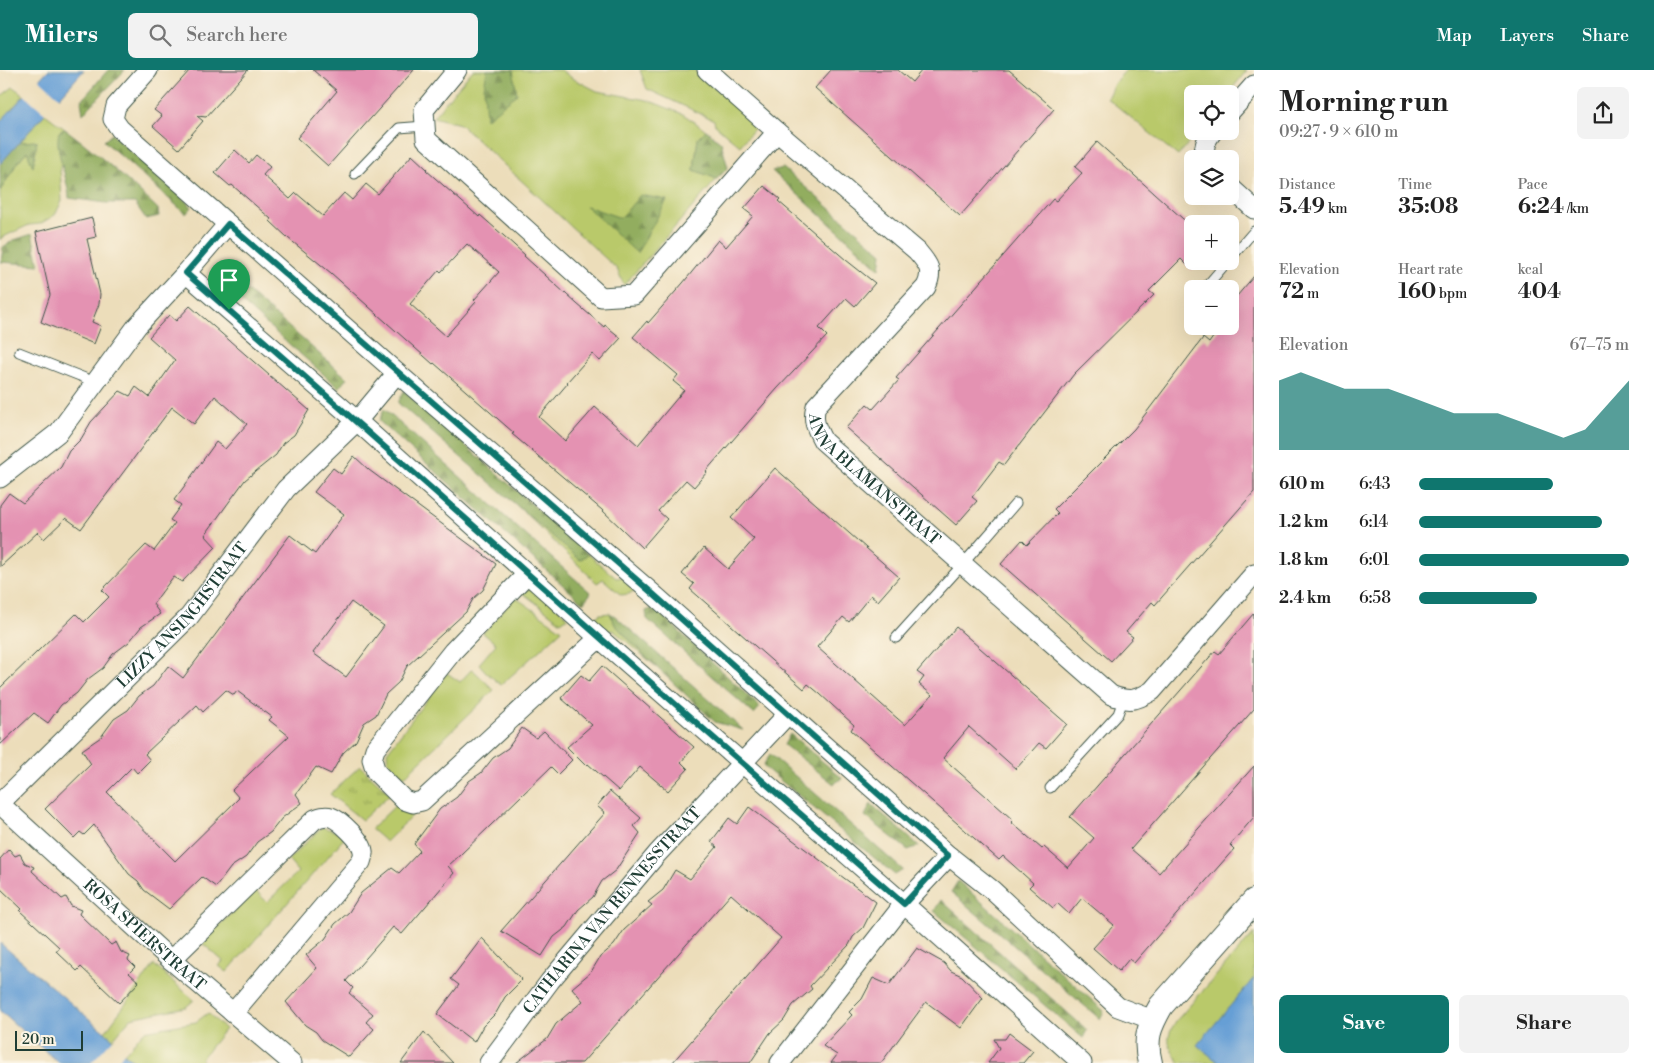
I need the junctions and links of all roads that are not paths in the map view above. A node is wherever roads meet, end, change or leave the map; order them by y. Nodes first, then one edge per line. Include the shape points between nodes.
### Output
1 (148, 70) edge
2 (457, 70) edge
3 (707, 70) edge
4 (1254, 85) edge
5 (1239, 102) edge
6 (425, 126) junction
7 (777, 132) junction
8 (355, 174) dead end
9 (1239, 196) edge
10 (1254, 210) edge
11 (228, 224) junction
12 (1254, 231) edge
13 (1239, 248) edge
14 (1220, 270) edge
15 (186, 273) junction
16 (1212, 280) edge
17 (19, 352) dead end
18 (397, 373) junction
19 (95, 382) junction
20 (356, 421) junction
21 (0, 478) edge
22 (1016, 503) dead end
23 (963, 564) junction
24 (527, 574) junction
25 (1254, 574) edge
26 (599, 638) junction
27 (896, 638) dead end
28 (1123, 700) junction
29 (788, 714) junction
30 (741, 763) junction
31 (1050, 788) dead end
32 (0, 804) edge
33 (948, 856) junction
34 (1254, 901) edge
35 (904, 904) junction
36 (171, 960) junction
37 (233, 1013) junction
38 (1153, 1020) junction
39 (292, 1063) edge
40 (489, 1063) edge
41 (780, 1063) edge
42 (1082, 1063) edge
43 (1150, 1063) edge

1 - 11 street via 116,106 113,119 120,129
2 - 6 street via 424,110
3 - 7 street, ANNA BLAMANSTRAAT
4 - 5 street
6 - 7 street via 426,139 601,297 634,295
6 - 8 lane via 399,128
7 - 23 street, ANNA BLAMANSTRAAT via 926,261 930,271 926,287 816,406 815,428 823,441
9 - 10 street
11 - 15 street
11 - 18 street
12 - 13 lane
14 - 16 lane
15 - 19 street via 136,326
15 - 20 street
17 - 19 lane
18 - 20 street, LIZZY ANSINGHSTRAAT
18 - 29 street
19 - 21 street via 59,432
20 - 24 street
20 - 32 street, LIZZY ANSINGHSTRAAT via 286,489 189,617
22 - 23 lane
23 - 27 lane
23 - 28 street, ANNA BLAMANSTRAAT via 1111,695
24 - 26 street
24 - 26 street via 453,651 375,749 372,759 376,772 404,800 422,802
25 - 28 street via 1152,691 1138,699
26 - 30 street
28 - 31 lane via 1118,714
29 - 30 street, CATHARINA VAN RENNESSTRAAT
29 - 33 street
30 - 35 street
30 - 40 street, CATHARINA VAN RENNESSTRAAT via 657,854 550,982
32 - 36 street, ROSA SPIERSTRAAT
33 - 35 street
33 - 38 street via 992,890 1118,1007
34 - 38 street
35 - 41 street
35 - 42 street
36 - 37 street, ROSA SPIERSTRAAT
36 - 37 street via 315,819 332,817 360,843 364,852 361,862
37 - 39 street, ROSA SPIERSTRAAT
38 - 43 street via 1148,1034

